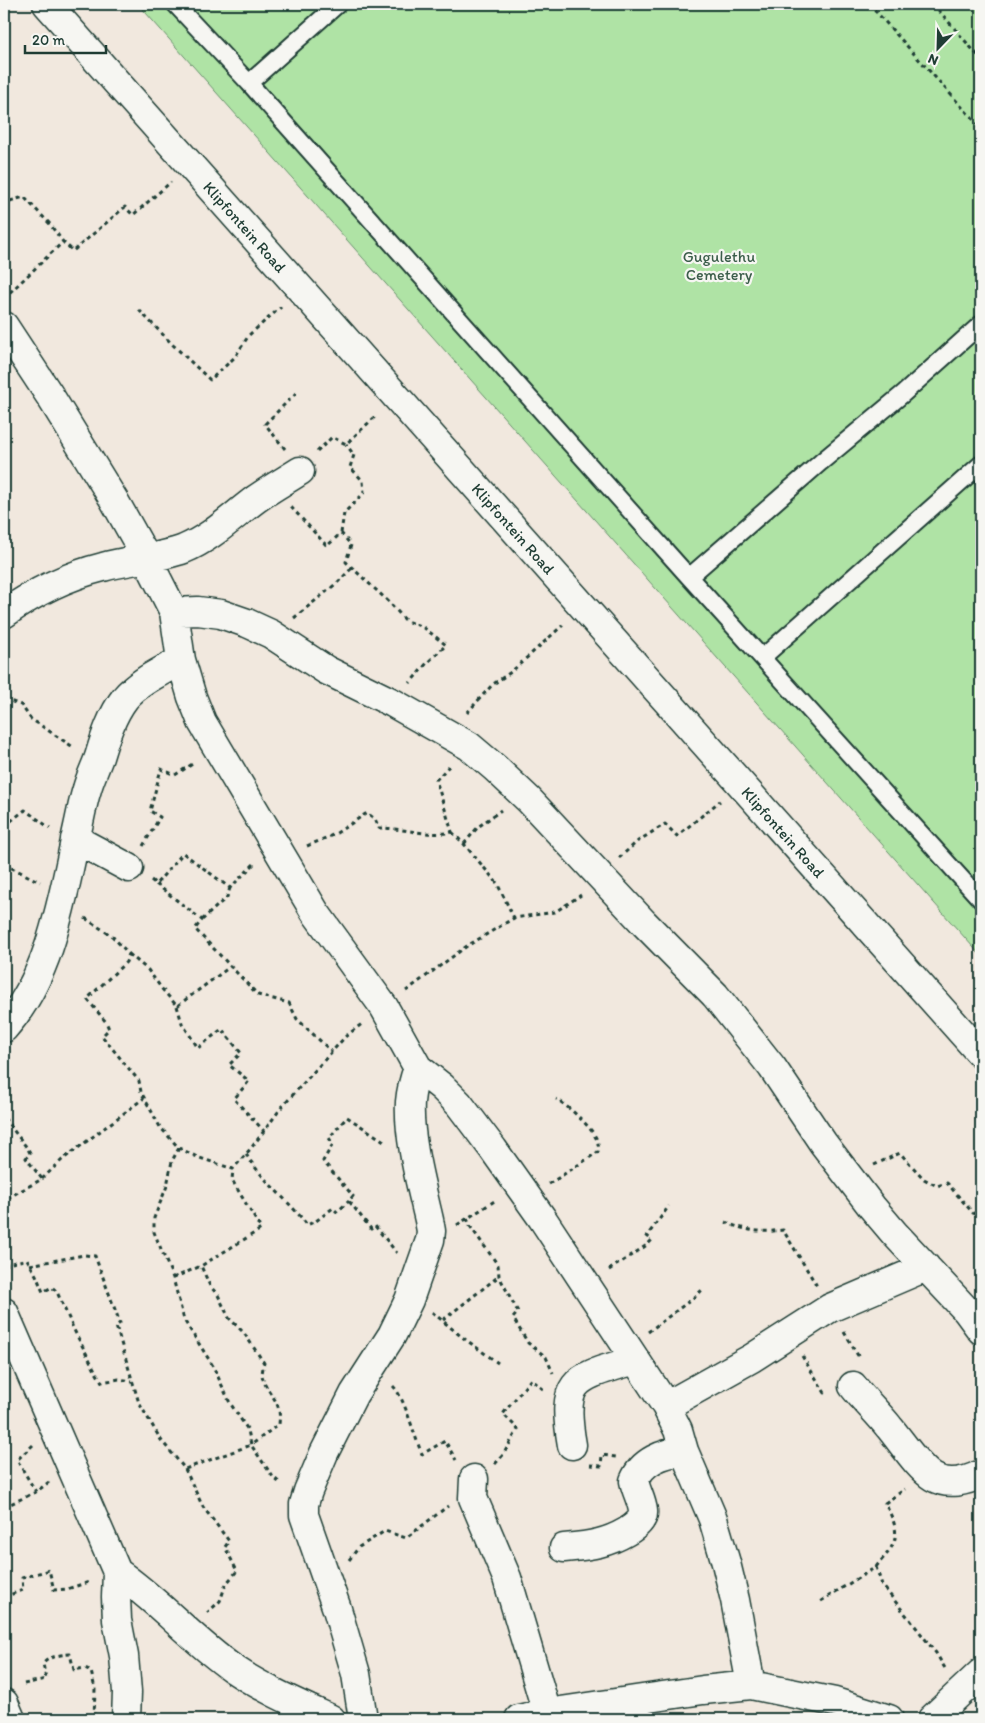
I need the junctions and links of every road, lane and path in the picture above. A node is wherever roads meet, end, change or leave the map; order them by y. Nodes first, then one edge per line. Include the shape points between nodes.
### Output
1 (47, 4) edge
2 (175, 4) edge
3 (338, 4) edge
4 (869, 4) edge
5 (933, 4) edge
6 (981, 59) edge
7 (249, 83) junction
8 (981, 128) edge
9 (177, 176) dead end
10 (4, 193) edge
11 (10, 201) junction
12 (4, 206) edge
13 (63, 242) junction
14 (4, 299) edge
15 (288, 302) dead end
16 (139, 310) dead end
17 (981, 324) edge
18 (4, 326) edge
19 (298, 390) dead end
20 (383, 409) dead end
21 (346, 444) junction
22 (981, 464) edge
23 (300, 470) junction
24 (275, 487) junction
25 (341, 533) junction
26 (146, 557) junction
27 (352, 568) junction
28 (690, 577) junction
29 (174, 612) junction
30 (4, 614) edge
31 (569, 619) dead end
32 (271, 634) junction
33 (763, 658) junction
34 (181, 660) junction
35 (4, 699) edge
36 (392, 703) junction
37 (458, 740) junction
38 (218, 748) junction
39 (98, 758) junction
40 (726, 796) dead end
41 (529, 800) junction
42 (4, 822) edge
43 (452, 832) junction
44 (76, 839) junction
45 (464, 844) junction
46 (279, 850) junction
47 (4, 864) edge
48 (129, 868) junction
49 (604, 880) junction
50 (156, 884) junction
51 (230, 888) junction
52 (61, 900) junction
53 (981, 900) edge
54 (514, 918) junction
55 (202, 920) junction
56 (130, 954) junction
57 (231, 966) junction
58 (177, 1006) junction
59 (384, 1007) junction
60 (4, 1028) edge
61 (332, 1052) junction
62 (981, 1054) edge
63 (418, 1068) junction
64 (144, 1098) junction
65 (556, 1099) dead end
66 (4, 1118) edge
67 (264, 1131) junction
68 (412, 1134) junction
69 (179, 1148) junction
70 (246, 1154) junction
71 (233, 1168) junction
72 (849, 1177) junction
73 (42, 1179) junction
74 (523, 1192) junction
75 (4, 1200) edge
76 (349, 1201) junction
77 (669, 1206) dead end
78 (981, 1217) edge
79 (467, 1218) junction
80 (725, 1222) dead end
81 (431, 1231) junction
82 (30, 1265) junction
83 (4, 1266) edge
84 (201, 1266) junction
85 (926, 1266) junction
86 (420, 1269) junction
87 (499, 1276) junction
88 (173, 1278) junction
89 (585, 1284) junction
90 (702, 1290) dead end
91 (409, 1300) junction
92 (830, 1308) junction
93 (4, 1312) edge
94 (443, 1320) junction
95 (981, 1330) edge
96 (787, 1336) junction
97 (632, 1354) junction
98 (498, 1363) dead end
99 (372, 1365) junction
100 (132, 1381) junction
101 (851, 1381) junction
102 (566, 1390) junction
103 (666, 1406) junction
104 (52, 1425) junction
105 (251, 1445) junction
106 (572, 1445) joint
107 (684, 1451) junction
108 (185, 1469) junction
109 (72, 1470) junction
110 (925, 1470) junction
111 (637, 1473) junction
112 (981, 1474) edge
113 (473, 1488) junction
114 (36, 1492) junction
115 (304, 1504) junction
116 (4, 1507) edge
117 (564, 1548) dead end
118 (876, 1567) junction
119 (117, 1572) junction
120 (329, 1587) junction
121 (4, 1597) edge
122 (821, 1601) dead end
123 (187, 1631) junction
124 (981, 1673) edge
125 (752, 1685) junction
126 (959, 1692) junction
127 (11, 1694) edge
128 (547, 1713) junction
129 (11, 1719) edge
130 (94, 1719) edge
131 (126, 1719) edge
132 (332, 1719) edge
133 (363, 1719) edge
134 (519, 1719) edge
135 (889, 1719) edge
136 (932, 1719) edge

1 - 62 street, Klipfontein Road
2 - 7 lane
3 - 7 lane
4 - 8 path
5 - 6 path
7 - 28 lane
9 - 13 path via 133,215 125,207 73,251
10 - 11 path
11 - 12 path
11 - 13 path via 24,197
13 - 14 path
15 - 16 path via 249,335 235,357 210,380
17 - 28 lane
18 - 26 street via 82,447
19 - 23 path via 265,424
20 - 21 path
21 - 23 path via 332,437
21 - 25 path via 354,455 350,466 363,481 364,493 344,513
22 - 33 lane
23 - 24 street
24 - 25 path via 327,546
24 - 26 street via 191,545 169,554
25 - 27 path via 351,545 346,562
26 - 29 street
26 - 30 street via 76,576 21,601
27 - 32 path
27 - 36 path via 406,620 446,645
28 - 33 lane
29 - 32 street via 221,614
29 - 34 street
31 - 37 path via 492,686
32 - 36 street via 326,670
33 - 53 lane
34 - 38 street via 202,722
34 - 39 street via 136,687 126,698 104,739
35 - 39 path via 21,705 31,719 83,754
36 - 37 street
37 - 41 street
37 - 43 path via 436,780
38 - 46 street
38 - 48 path via 175,775 161,769 150,811 160,817
39 - 44 street via 86,790
40 - 49 path via 677,836 665,824 638,841 617,859
41 - 45 path via 510,803 478,827
41 - 49 street
42 - 44 path via 7,824 25,810 58,832
43 - 45 path
43 - 46 path via 440,835 379,828 367,813 335,834
44 - 48 street
44 - 52 street
45 - 54 path via 497,883
46 - 51 path
46 - 59 street via 316,912
47 - 52 path
48 - 50 path
49 - 54 path via 554,912
49 - 72 street via 715,995 772,1067
50 - 51 path via 183,853
50 - 55 path
51 - 55 path via 227,896
52 - 56 path via 112,936
52 - 60 street via 36,981
54 - 59 path via 467,946
55 - 57 path via 195,929
56 - 58 path via 148,970
56 - 64 path via 126,962 87,999 109,1029 102,1036 139,1081
57 - 58 path
57 - 61 path via 258,995 289,1002 297,1018
58 - 67 path via 182,1023 198,1048 222,1029 241,1053 229,1065 249,1081 234,1099
59 - 61 path via 346,1036
59 - 63 street
61 - 67 path
63 - 68 street via 410,1103
63 - 74 street via 459,1104
64 - 69 path via 160,1127
64 - 73 path
65 - 74 path via 591,1131 599,1143 598,1152
66 - 73 path via 28,1149 30,1153 26,1158
67 - 70 path
68 - 76 path via 384,1142 347,1117 329,1138 333,1144 323,1161 353,1196
68 - 81 street
69 - 71 path
69 - 88 path via 154,1218 154,1232
70 - 71 path
70 - 76 path via 253,1166 307,1225 333,1208 337,1212
71 - 84 path via 232,1180 261,1230
72 - 78 path via 900,1153 924,1179 938,1186 947,1183 973,1213
72 - 85 street via 894,1233
73 - 75 path
74 - 79 path
74 - 89 street
76 - 86 path via 370,1229 375,1226 402,1259
77 - 89 path via 647,1236 652,1240 647,1245
79 - 81 path via 450,1231
79 - 87 path via 498,1265
80 - 92 path via 742,1229 783,1230
81 - 86 street
82 - 83 path via 27,1259
82 - 100 path via 42,1292 52,1287 57,1292 102,1382
82 - 100 path via 84,1254 95,1256 120,1323 116,1326
84 - 88 path
84 - 105 path via 229,1318 244,1333 264,1363 262,1378 280,1412 279,1424
85 - 92 street
85 - 95 street
86 - 91 street
87 - 94 path
87 - 102 path via 518,1312 513,1318 528,1342 546,1358
88 - 105 path via 184,1320 248,1430
89 - 97 street
90 - 97 path
91 - 94 path
91 - 99 street
92 - 96 street
92 - 101 path via 860,1359 851,1367
93 - 104 street
94 - 98 path
96 - 101 path via 825,1393
96 - 103 street
97 - 102 street
97 - 103 street
99 - 113 path via 399,1392 422,1454 445,1442
99 - 115 street via 324,1453
100 - 108 path via 139,1403 161,1440
101 - 110 street
102 - 106 street
102 - 113 path via 544,1389 531,1379 503,1414 518,1429 503,1455
103 - 107 street
104 - 109 street
104 - 114 path via 17,1460
105 - 108 path
105 - 115 path via 273,1477
106 - 111 path via 583,1452 586,1464 601,1466 602,1455 621,1458
107 - 111 street via 657,1457
107 - 125 street via 726,1563
108 - 123 path via 203,1507 229,1541 225,1547 237,1571 226,1584 220,1601
109 - 114 path
109 - 119 street
110 - 112 street via 933,1478 945,1482 958,1482
110 - 118 path via 885,1503 896,1528 889,1551
111 - 117 street via 634,1481 644,1512 636,1525 597,1544
113 - 120 path via 406,1538 385,1531 359,1547
113 - 128 street via 507,1578
114 - 116 path
115 - 120 street via 304,1515
118 - 122 path
118 - 126 path via 882,1585 936,1653
119 - 121 path via 81,1585 54,1590 49,1570 22,1578 23,1590
119 - 123 street via 133,1582
119 - 131 street via 116,1605 124,1656
120 - 133 street via 356,1674
123 - 132 street via 264,1688
124 - 126 street
125 - 128 street
125 - 135 street via 804,1694
126 - 136 street
127 - 129 street
127 - 130 path via 46,1679 43,1664 46,1660 70,1654 74,1670 85,1668 91,1671 95,1689
128 - 134 street

